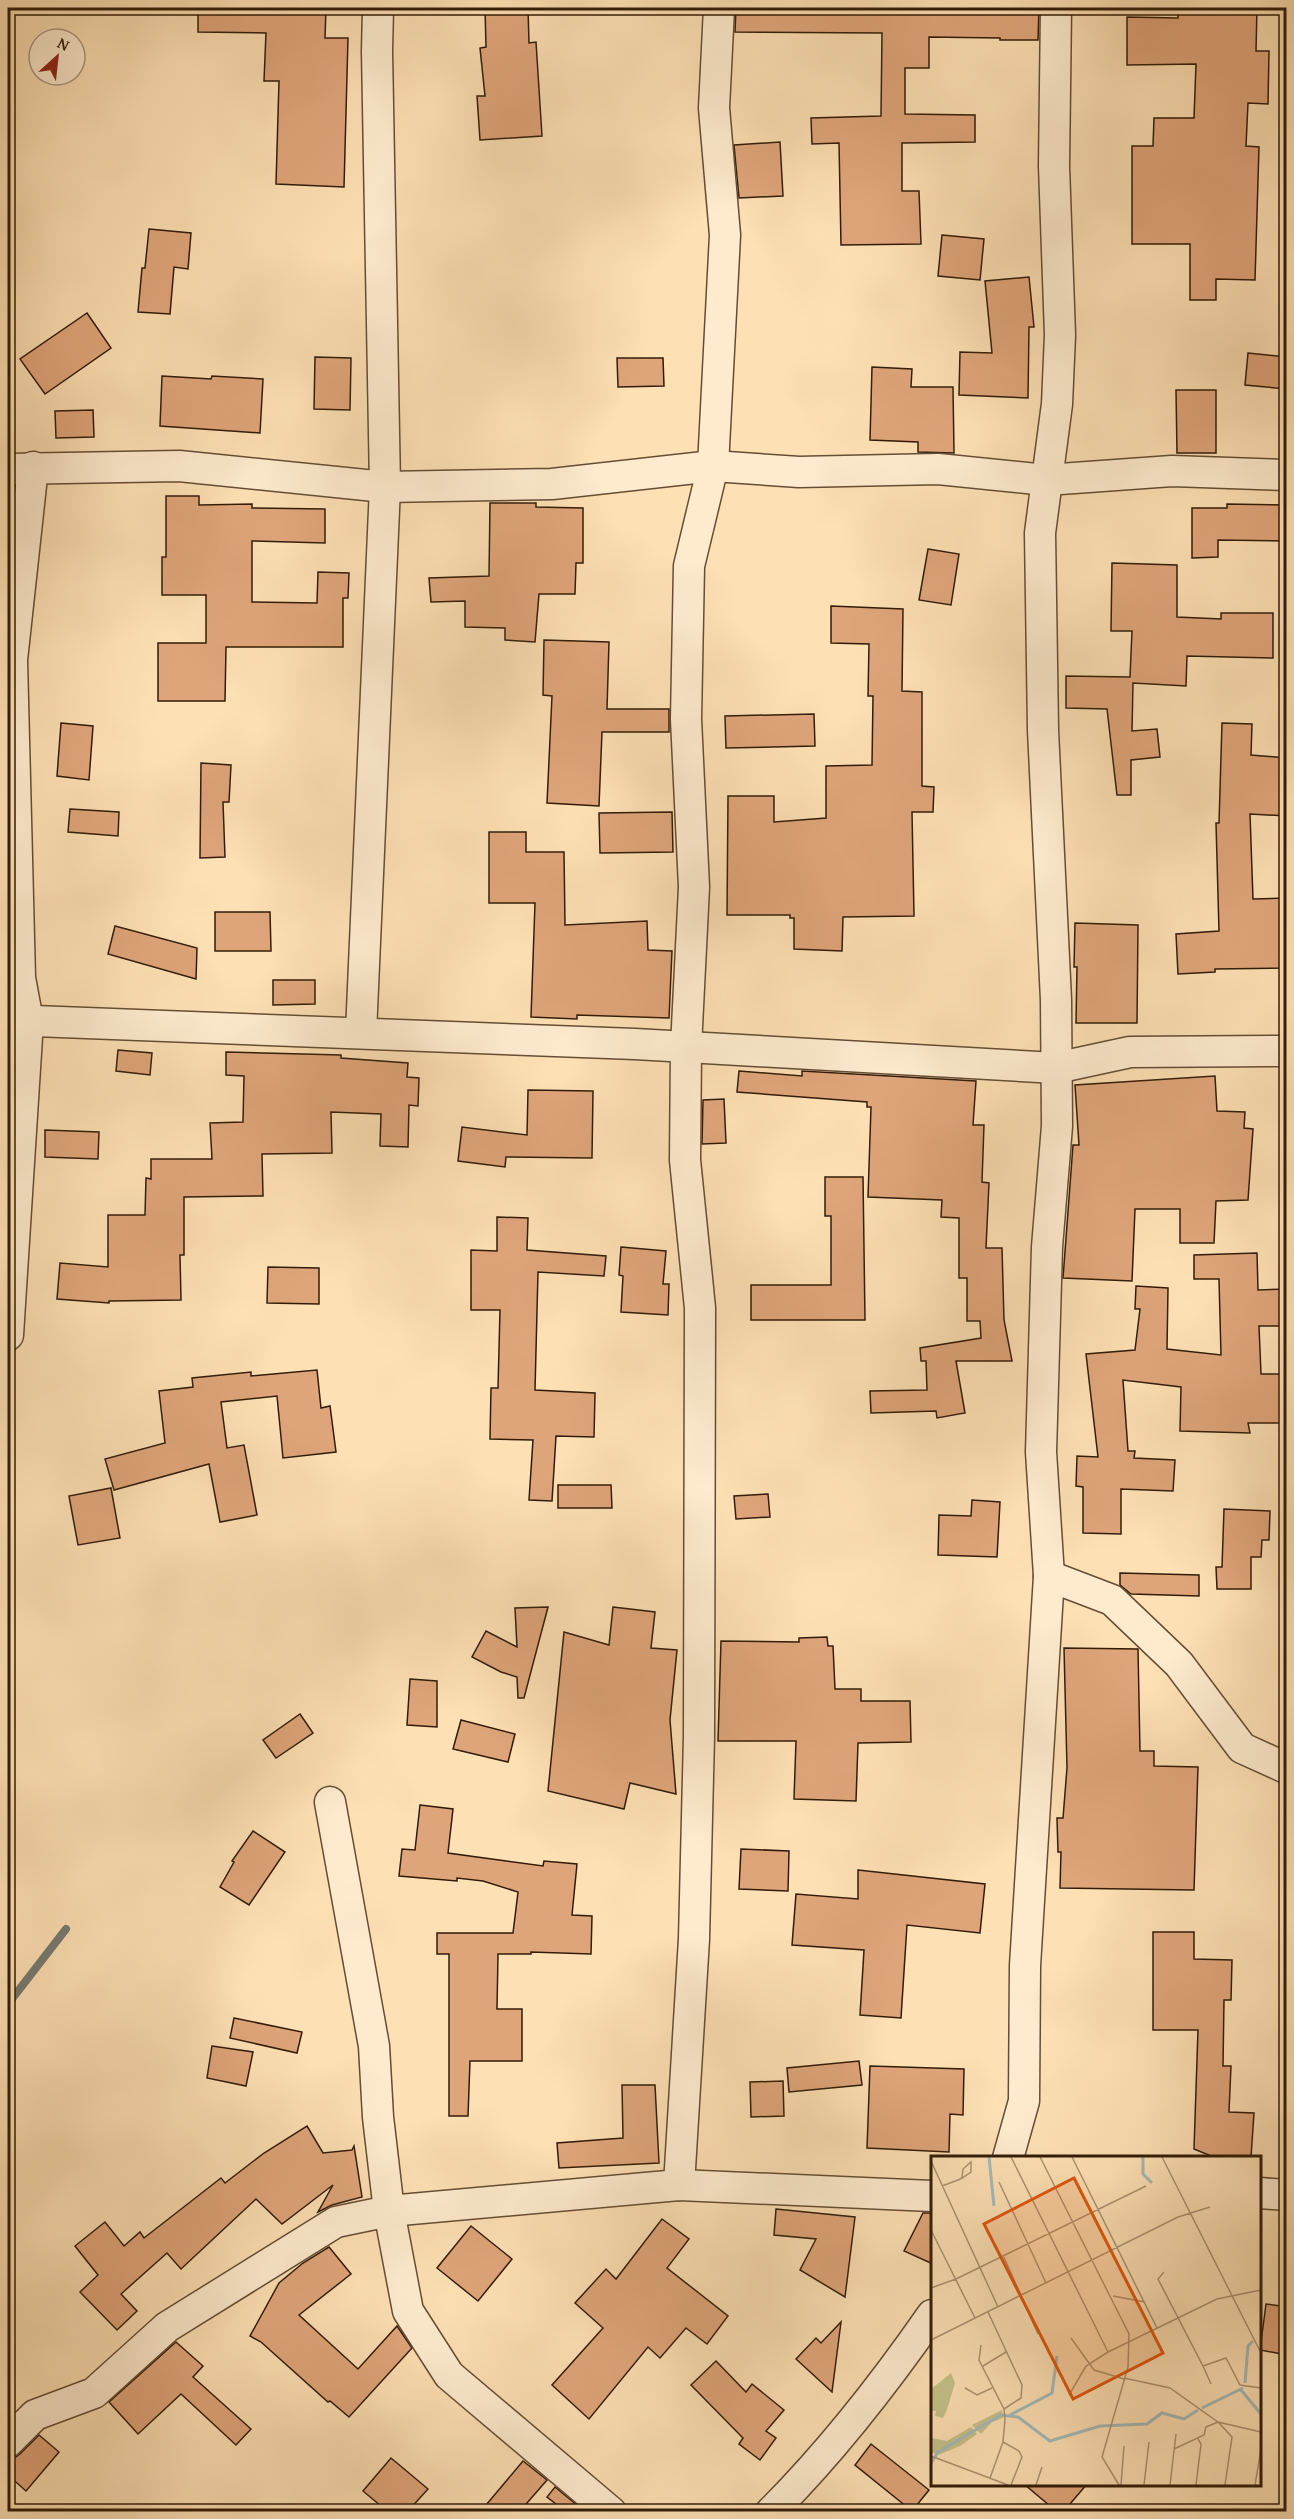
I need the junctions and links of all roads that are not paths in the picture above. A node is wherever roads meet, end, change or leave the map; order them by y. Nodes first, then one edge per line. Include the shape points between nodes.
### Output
1 (378, 8) edge
2 (719, 8) edge
3 (1056, 8) edge
4 (713, 466) junction
5 (20, 468) edge
6 (1287, 474) edge
7 (1046, 480) junction
8 (385, 488) junction
9 (18, 1021) edge
10 (361, 1033) junction
11 (686, 1047) junction
12 (1287, 1051) edge
13 (1056, 1068) junction
14 (8, 1335) edge
15 (1048, 1576) junction
16 (1287, 1768) edge
17 (330, 1802) dead end
18 (1008, 2156) edge
19 (679, 2185) junction
20 (1261, 2193) edge
21 (1287, 2194) edge
22 (931, 2196) edge
23 (389, 2211) junction
24 (931, 2318) edge
25 (8, 2442) edge
26 (611, 2511) edge
27 (771, 2511) edge

1 - 8 street
2 - 4 street via 714,108 724,236
3 - 7 street via 1054,166 1060,335 1057,404
4 - 7 street via 799,472 938,469
4 - 8 street via 552,484
4 - 11 street via 689,566 686,719 694,887
5 - 8 street via 179,466
5 - 9 street via 12,660
6 - 7 street via 1172,471
7 - 13 street via 1040,533 1043,730 1052,884
8 - 10 street
9 - 10 street
9 - 14 street
10 - 11 street
11 - 13 street
11 - 19 street via 685,1160 700,1308 699,1736 694,1939
12 - 13 street via 1130,1053
13 - 15 street via 1057,1126 1047,1247 1041,1452
15 - 16 street via 1112,1600 1179,1664 1242,1748
15 - 18 street via 1025,1966 1024,2101
17 - 23 street via 374,2046
19 - 22 street
19 - 23 street
20 - 21 street
23 - 25 street via 336,2222 167,2327 94,2393 35,2415
23 - 26 street via 408,2311 449,2375
24 - 27 street via 809,2474

